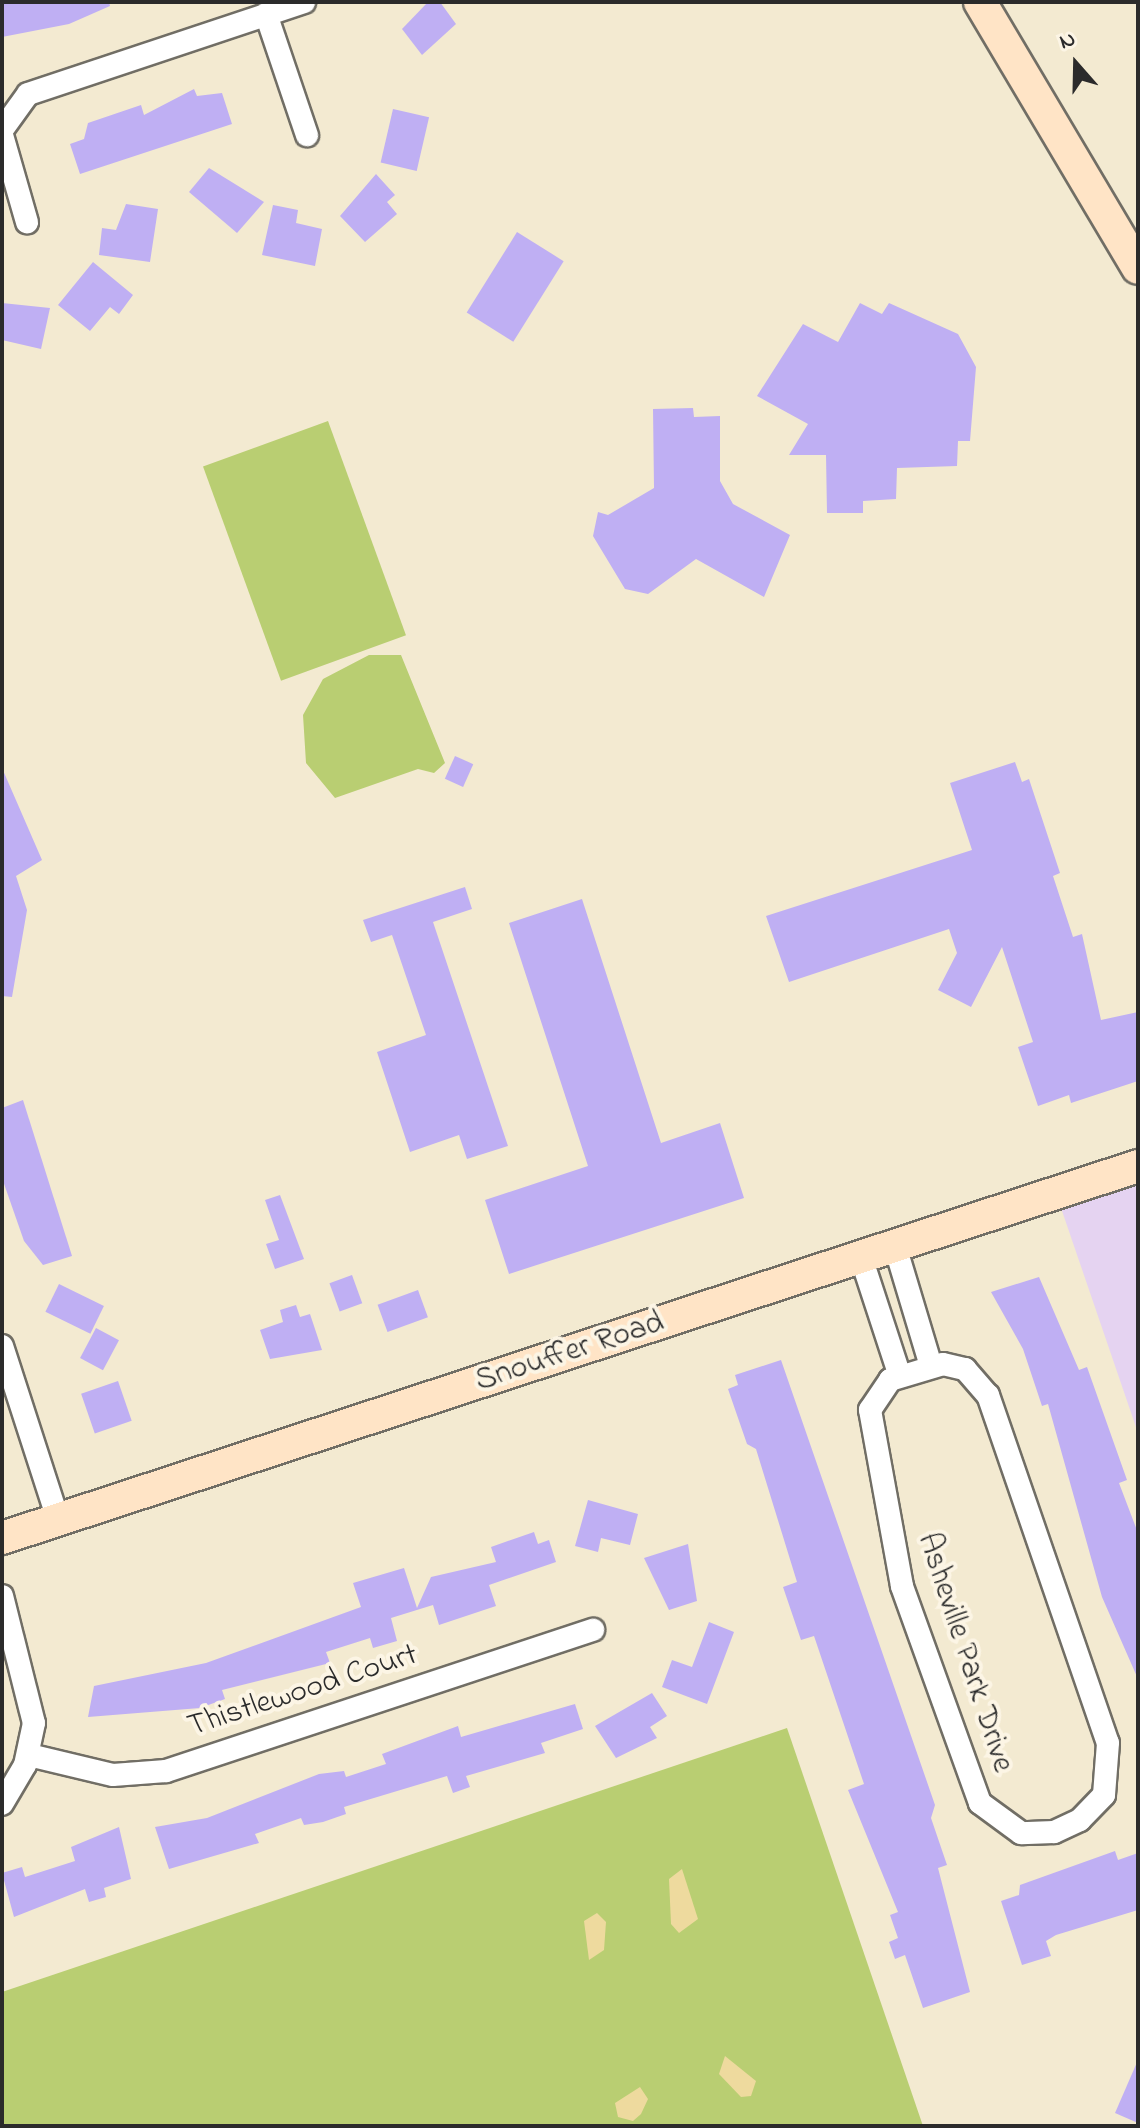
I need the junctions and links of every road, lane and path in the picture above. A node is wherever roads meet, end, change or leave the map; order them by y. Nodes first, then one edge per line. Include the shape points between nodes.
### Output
1 (304, 2) edge
2 (980, 2) edge
3 (266, 14) junction
4 (2, 132) edge
5 (307, 135) dead end
6 (27, 222) dead end
7 (1138, 268) edge
8 (1138, 1166) edge
9 (895, 1246) junction
10 (861, 1257) junction
11 (2, 1346) edge
12 (931, 1366) junction
13 (900, 1376) junction
14 (58, 1519) junction
15 (2, 1538) edge
16 (2, 1596) edge
17 (593, 1630) dead end
18 (29, 1755) junction
19 (2, 1804) edge

1 - 3 street
2 - 7 main road
3 - 4 street via 28,94
3 - 5 street
4 - 6 street
8 - 9 main road, Snouffer Road
9 - 10 main road, Snouffer Road
9 - 12 street
10 - 13 street
10 - 14 main road, Snouffer Road
11 - 14 street
12 - 13 street, Asheville Park Drive
12 - 13 street, Asheville Park Drive via 965,1369 988,1395 1108,1743 1104,1795 1080,1820 1054,1832 1011,1829 980,1803 902,1586 870,1410 880,1388
14 - 15 main road, Snouffer Road
16 - 18 street via 33,1699
17 - 18 street, Thistlewood Court via 166,1771 113,1775
18 - 19 street

